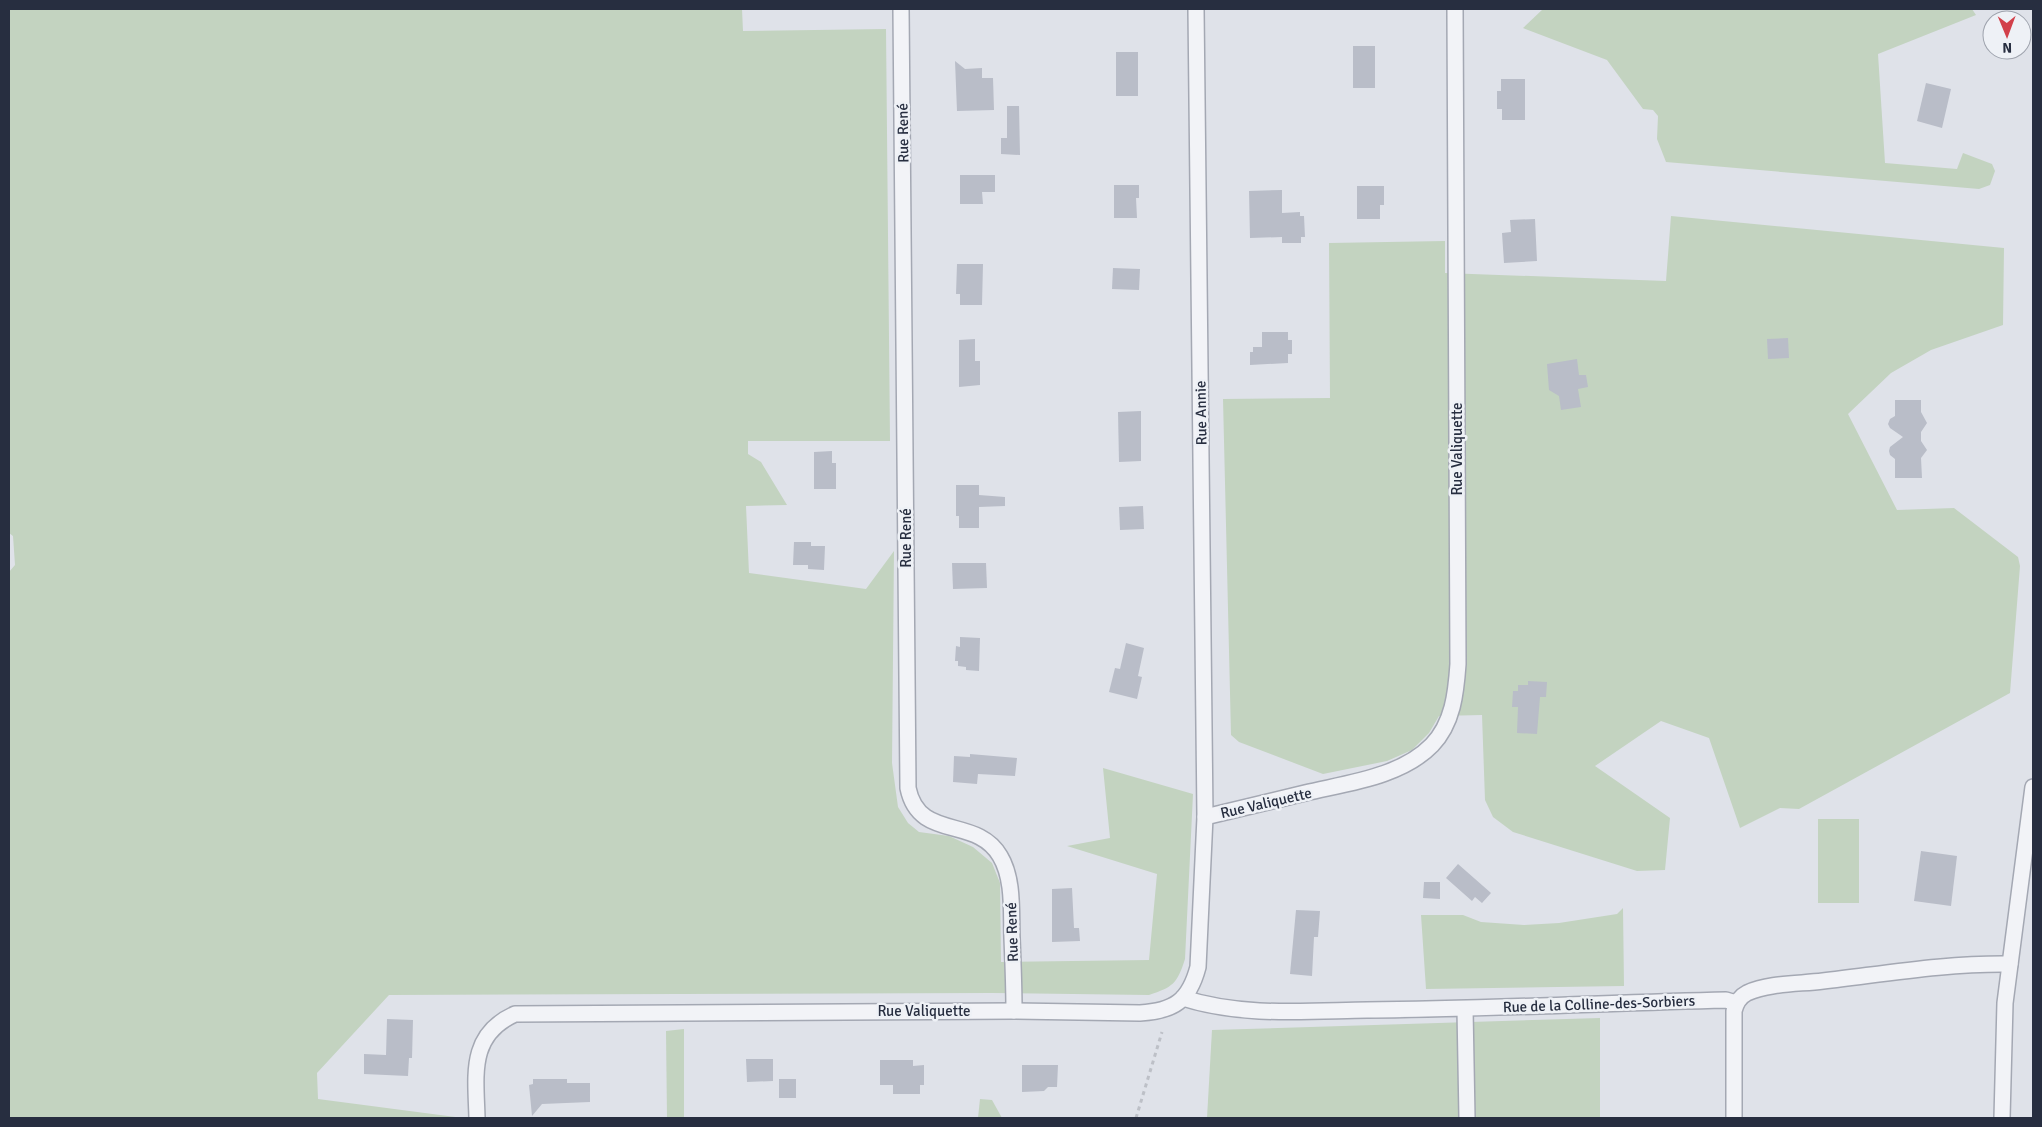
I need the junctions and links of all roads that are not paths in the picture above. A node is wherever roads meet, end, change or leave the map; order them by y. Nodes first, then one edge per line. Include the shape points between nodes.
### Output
1 (901, 9) edge
2 (1196, 9) edge
3 (1455, 9) edge
4 (2033, 787) edge
5 (1206, 817) junction
6 (2010, 964) junction
7 (1183, 998) junction
8 (1736, 1003) junction
9 (1465, 1009) junction
10 (1014, 1011) junction
11 (477, 1118) edge
12 (1467, 1118) edge
13 (1734, 1118) edge
14 (2002, 1118) edge

1 - 10 street, Rue René via 908,788 920,814 934,823 979,835 994,847 1004,862 1011,899
2 - 5 street, Rue Annie
3 - 5 street, Rue Valiquette via 1458,664 1451,712 1440,735 1428,748 1388,772
4 - 6 street
5 - 7 street, Rue Valiquette via 1198,967
6 - 8 street via 1971,965 1769,987 1747,993
6 - 14 street via 2004,1022
7 - 9 street, Rue de la Colline-des-Sorbiers via 1216,1007 1270,1011
7 - 10 street, Rue Valiquette via 1171,1007 1153,1012
8 - 9 street, Rue de la Colline-des-Sorbiers via 1726,1000
8 - 13 street via 1733,1021
9 - 12 street
10 - 11 street, Rue Valiquette via 515,1014 496,1025 482,1042 476,1072

